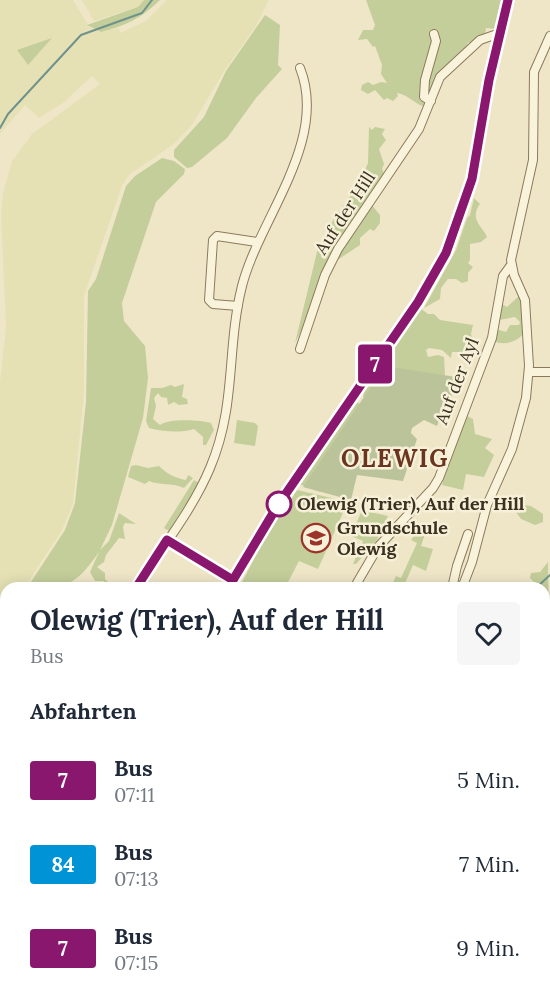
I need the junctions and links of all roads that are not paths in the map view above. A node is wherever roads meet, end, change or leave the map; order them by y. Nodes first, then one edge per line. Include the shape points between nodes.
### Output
1 (508, 0) edge
2 (500, 33) junction
3 (434, 34) dead end
4 (550, 36) edge
5 (300, 68) dead end
6 (431, 101) junction
7 (257, 242) junction
8 (511, 266) junction
9 (238, 306) junction
10 (300, 349) dead end
11 (529, 372) junction
12 (550, 372) edge
13 (468, 534) dead end
14 (167, 540) junction
15 (140, 582) edge
16 (228, 582) edge
17 (232, 582) edge
18 (358, 582) edge
19 (454, 582) edge
20 (464, 582) edge

1 - 2 street
2 - 6 street, Auf der Hill via 480,40 451,64 440,76
2 - 17 street via 472,179 446,253 418,302 278,505
3 - 6 street via 436,41 423,90 424,97
4 - 8 street, Auf der Ayl via 534,72 534,160
5 - 7 street via 305,100 299,149 287,187
6 - 10 street, Auf der Hill via 416,135 338,249
7 - 9 street
7 - 9 street via 217,236 213,240 209,300 213,304
8 - 11 street via 525,300
8 - 18 street, Auf der Ayl via 503,276 492,338 439,478 378,547
9 - 14 street via 230,396 221,437 205,479
11 - 12 street
11 - 20 street via 521,420 484,514
13 - 19 street
14 - 15 street
14 - 16 street

